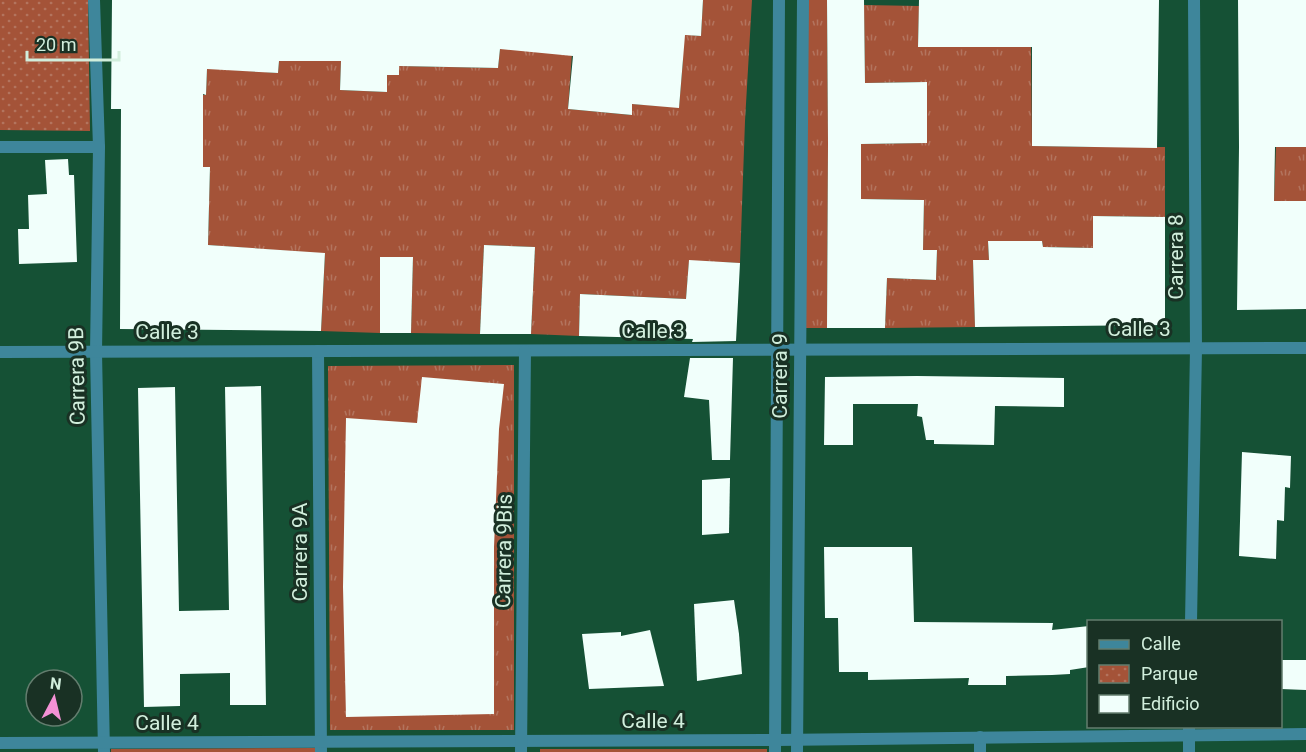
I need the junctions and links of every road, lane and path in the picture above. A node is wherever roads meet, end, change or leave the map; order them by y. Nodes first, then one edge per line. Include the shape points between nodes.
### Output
1 (94, 0) edge
2 (779, 0) edge
3 (803, 0) edge
4 (1194, 0) edge
5 (0, 147) edge
6 (99, 147) junction
7 (1306, 348) edge
8 (1196, 349) junction
9 (778, 350) junction
10 (800, 350) junction
11 (318, 351) junction
12 (525, 351) junction
13 (0, 352) edge
14 (96, 352) junction
15 (1191, 620) edge
16 (1189, 731) edge
17 (1306, 734) edge
18 (980, 737) junction
19 (0, 742) edge
20 (776, 746) edge
21 (797, 746) edge
22 (104, 747) edge
23 (321, 747) edge
24 (521, 747) edge
25 (980, 752) edge
26 (1189, 752) edge

1 - 6 street, Carrera 9B
2 - 9 street, Carrera 9
3 - 10 street, Carrera 9
4 - 8 street, Carrera 8
5 - 6 street
6 - 14 street, Carrera 9B
7 - 8 street, Calle 3
8 - 10 street, Calle 3
8 - 15 street, Carrera 8
9 - 10 street, Calle 3
9 - 12 street, Calle 3
9 - 20 street, Carrera 9
10 - 21 street, Carrera 9
11 - 12 street, Calle 3
11 - 14 street, Calle 3
11 - 23 street, Carrera 9A
12 - 24 street, Carrera 9Bis
13 - 14 street, Calle 3
14 - 22 street, Carrera 9B
16 - 17 street, Calle 4
16 - 18 street, Calle 4
16 - 26 street
18 - 21 street, Calle 4
18 - 25 street
19 - 22 street, Calle 4
20 - 21 street, Calle 4
20 - 24 street, Calle 4
22 - 23 street, Calle 4
23 - 24 street, Calle 4

